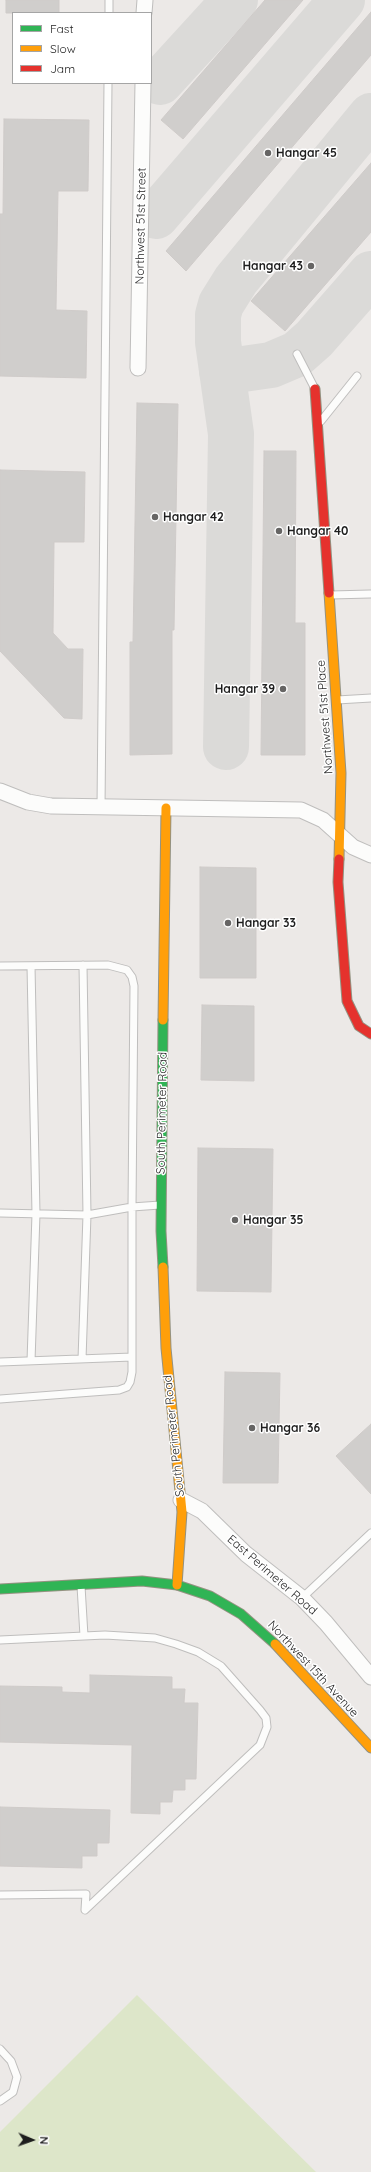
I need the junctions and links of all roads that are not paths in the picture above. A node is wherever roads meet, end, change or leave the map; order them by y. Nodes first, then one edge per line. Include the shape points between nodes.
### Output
1 (109, 0) edge
2 (145, 0) edge
3 (109, 12) edge
4 (144, 12) edge
5 (108, 84) edge
6 (143, 84) edge
7 (297, 354) dead end
8 (138, 368) dead end
9 (357, 376) dead end
10 (315, 389) joint
11 (317, 426) junction
12 (370, 594) dead end
13 (329, 595) junction
14 (371, 698) edge
15 (336, 700) junction
16 (0, 790) edge
17 (101, 807) junction
18 (166, 808) junction
19 (340, 836) junction
20 (371, 854) edge
21 (0, 966) edge
22 (31, 966) junction
23 (83, 966) junction
24 (371, 1034) edge
25 (161, 1205) junction
26 (132, 1207) junction
27 (0, 1213) edge
28 (36, 1214) junction
29 (87, 1215) junction
30 (132, 1357) junction
31 (82, 1359) junction
32 (31, 1361) junction
33 (0, 1362) edge
34 (0, 1398) edge
35 (181, 1500) junction
36 (371, 1533) edge
37 (80, 1584) junction
38 (177, 1585) junction
39 (0, 1589) edge
40 (302, 1598) junction
41 (84, 1636) junction
42 (0, 1640) edge
43 (371, 1677) edge
44 (371, 1748) edge
45 (0, 1895) edge
46 (0, 2049) edge
47 (0, 2101) edge

1 - 3 lane
2 - 4 street
5 - 17 lane
6 - 8 street, Northwest 51st Street
7 - 10 lane
9 - 11 lane
10 - 11 street, Northwest 51st Place
11 - 13 street, Northwest 51st Place
12 - 13 lane
13 - 15 street, Northwest 51st Place
14 - 15 lane
15 - 19 street, Northwest 51st Place via 342,773
16 - 17 street via 40,805
17 - 18 street
18 - 19 street via 301,810 323,820
18 - 25 street, South Perimeter Road
19 - 20 street via 360,851
19 - 24 street, Northwest 51st Place via 338,882 347,1001 359,1026
21 - 22 lane
22 - 23 lane
22 - 28 lane
23 - 26 lane via 119,967 127,970 134,986
23 - 29 lane
25 - 26 lane
25 - 35 street, South Perimeter Road via 163,1306
26 - 29 lane
26 - 30 lane
27 - 28 lane
28 - 29 lane
28 - 32 lane
29 - 31 lane
30 - 31 lane
30 - 34 lane via 130,1382 127,1387 119,1390
31 - 32 lane
32 - 33 lane
35 - 38 street, South Perimeter Road via 182,1529
35 - 40 street, East Perimeter Road via 202,1511 246,1554
36 - 40 lane
37 - 38 street, Northwest 15th Avenue via 142,1580
37 - 39 street, Northwest 15th Avenue
37 - 41 lane
38 - 44 street, Northwest 15th Avenue via 210,1596 255,1625 283,1651
40 - 43 street, East Perimeter Road
41 - 42 lane
41 - 45 lane via 154,1638 198,1652 221,1666 260,1710 266,1718 264,1736 260,1745 85,1910 86,1894
46 - 47 lane via 11,2061 17,2077 13,2092

